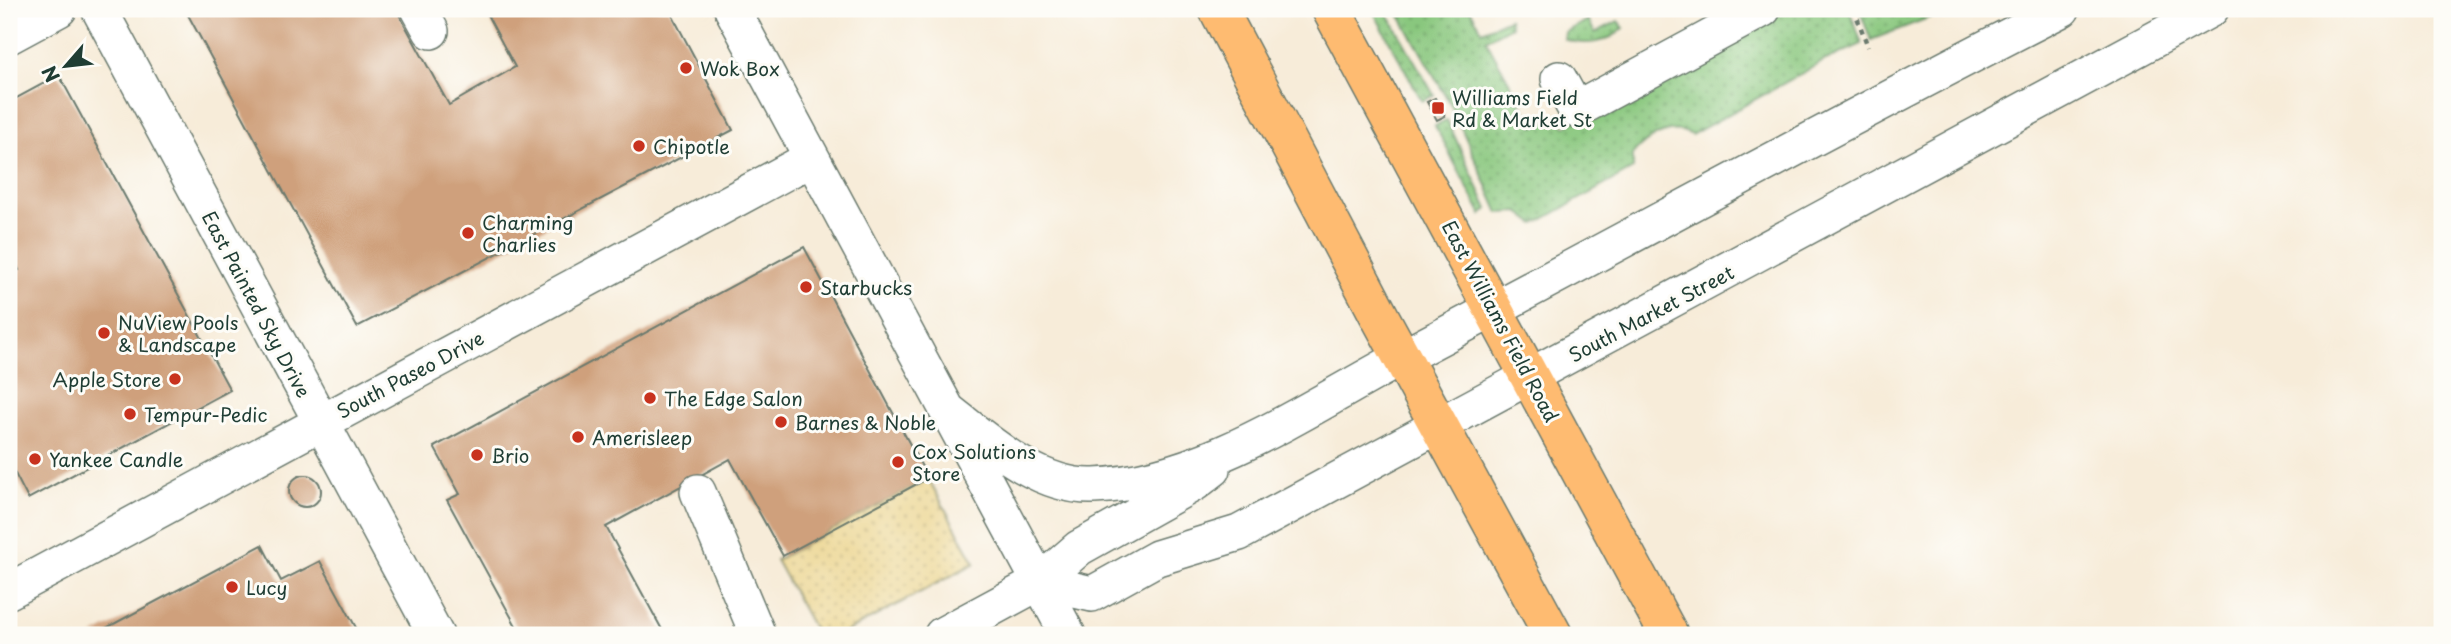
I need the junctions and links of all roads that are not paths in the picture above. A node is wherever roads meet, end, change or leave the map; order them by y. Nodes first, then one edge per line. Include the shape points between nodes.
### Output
1 (59, 9) edge
2 (99, 9) edge
3 (732, 9) edge
4 (1218, 9) edge
5 (1331, 9) edge
6 (1763, 9) edge
7 (2062, 9) edge
8 (2211, 9) edge
9 (9, 36) edge
10 (1559, 79) dead end
11 (812, 158) junction
12 (1495, 309) junction
13 (1402, 357) junction
14 (1532, 378) junction
15 (946, 409) junction
16 (321, 422) junction
17 (1438, 426) junction
18 (1242, 445) junction
19 (698, 492) dead end
20 (1041, 582) junction
21 (9, 592) edge
22 (436, 635) edge
23 (758, 635) edge
24 (942, 635) edge
25 (1068, 635) edge
26 (1553, 635) edge
27 (1669, 635) edge

1 - 9 street
2 - 16 street, East Painted Sky Drive
3 - 11 street
4 - 13 main road
5 - 12 main road, East Williams Field Road
6 - 10 street via 1576,110
7 - 12 street
8 - 14 street, South Market Street
11 - 15 street
11 - 16 street, South Paseo Drive
12 - 13 street
12 - 14 main road, East Williams Field Road
13 - 17 main road
13 - 18 street
14 - 17 street, South Market Street
14 - 27 main road, East Williams Field Road
15 - 18 street via 1025,465 1049,477 1089,486 1127,484
15 - 20 street
16 - 21 street, South Paseo Drive
16 - 22 street, East Painted Sky Drive
17 - 20 street, South Market Street via 1240,533 1157,558 1092,594
17 - 26 main road
18 - 20 street via 1195,483 1079,548
19 - 23 street
20 - 24 street
20 - 25 street

